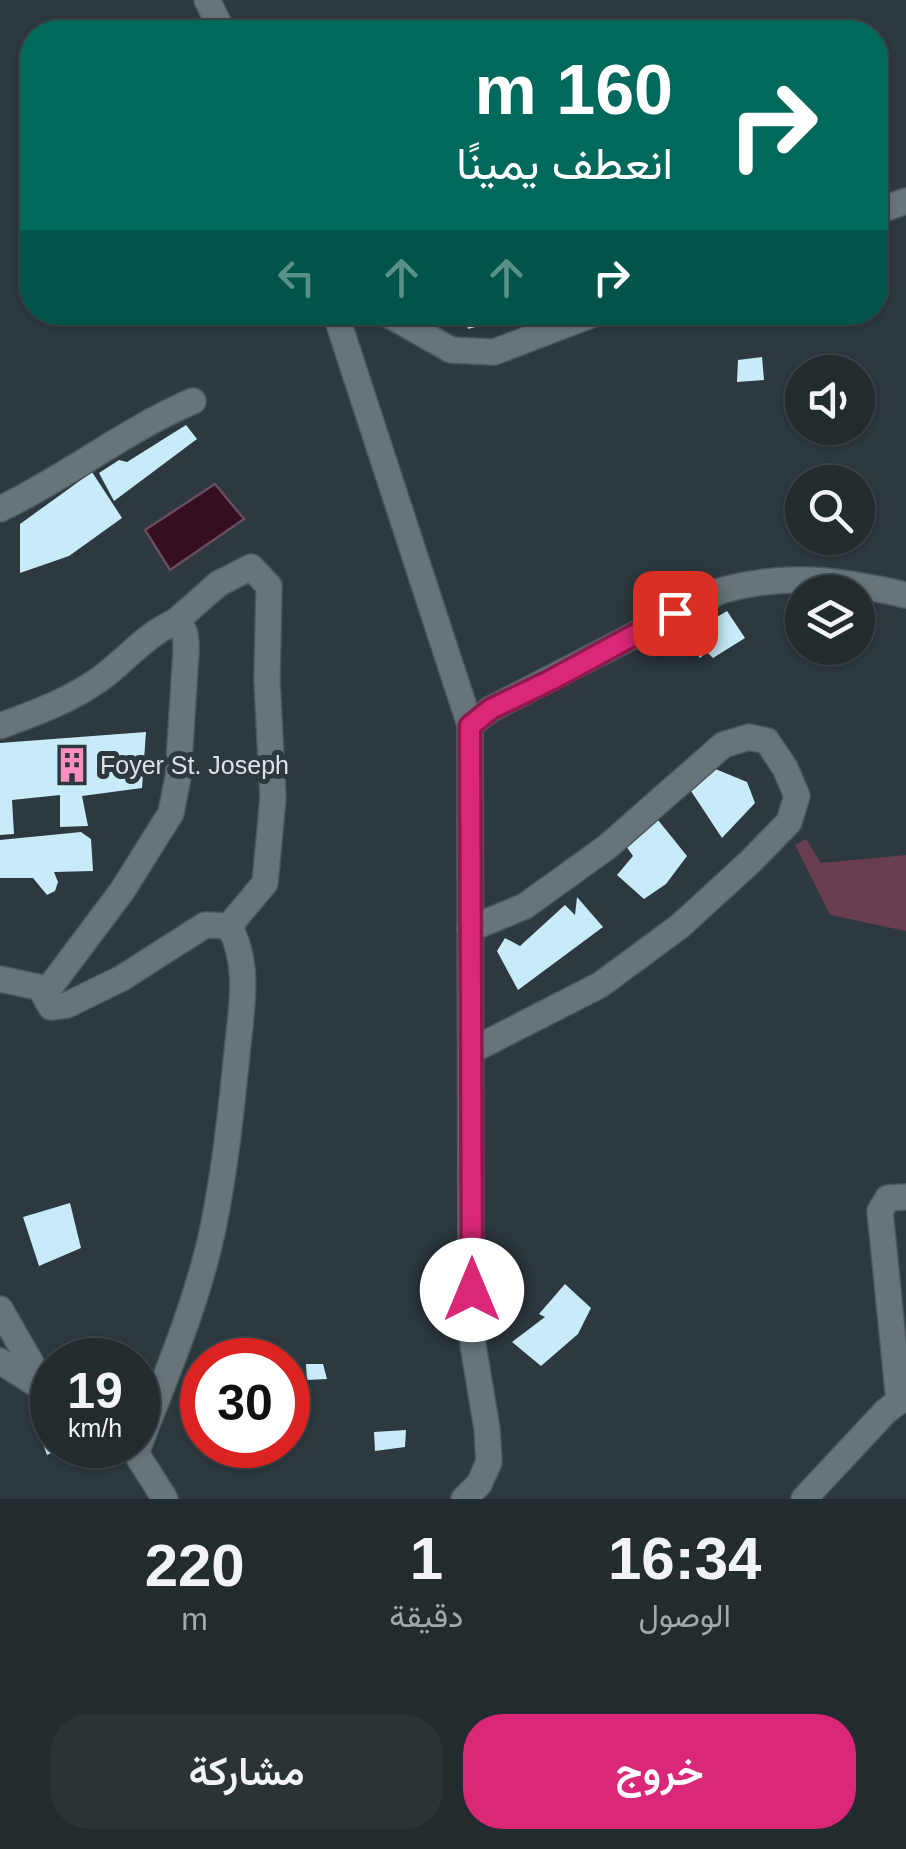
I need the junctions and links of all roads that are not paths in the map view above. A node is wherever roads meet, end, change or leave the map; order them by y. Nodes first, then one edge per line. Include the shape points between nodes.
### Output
1 (339, 325) edge
2 (407, 325) edge
3 (564, 325) edge
4 (193, 401) dead end
5 (0, 510) edge
6 (906, 596) edge
7 (174, 622) junction
8 (0, 726) edge
9 (470, 726) junction
10 (229, 926) junction
11 (470, 929) junction
12 (0, 979) edge
13 (47, 989) junction
14 (471, 1051) junction
15 (906, 1197) edge
16 (0, 1309) edge
17 (30, 1359) edge
18 (0, 1360) edge
19 (30, 1379) edge
20 (160, 1384) edge
21 (902, 1400) edge
22 (143, 1468) edge
23 (165, 1499) edge
24 (464, 1499) edge
25 (804, 1499) edge

1 - 9 street
2 - 3 street via 451,350 494,352
4 - 5 street via 149,420
6 - 9 street via 844,581 796,579 757,580 720,591
7 - 8 street via 62,702
7 - 10 street via 218,584 251,567 269,586 273,798 265,883
7 - 13 street via 186,634 186,652 170,813 122,891
9 - 11 street
10 - 13 street via 205,925 67,1005 51,1007
10 - 20 street via 244,986 229,1133 212,1232
11 - 14 street
11 - 14 street via 525,906 607,848 723,745 749,737 767,740 785,768 797,796 789,822 752,862 600,985
12 - 13 street
14 - 24 street via 473,1346 490,1462
15 - 21 street via 888,1198 880,1211
16 - 17 street
18 - 19 street
21 - 25 street
22 - 23 street

